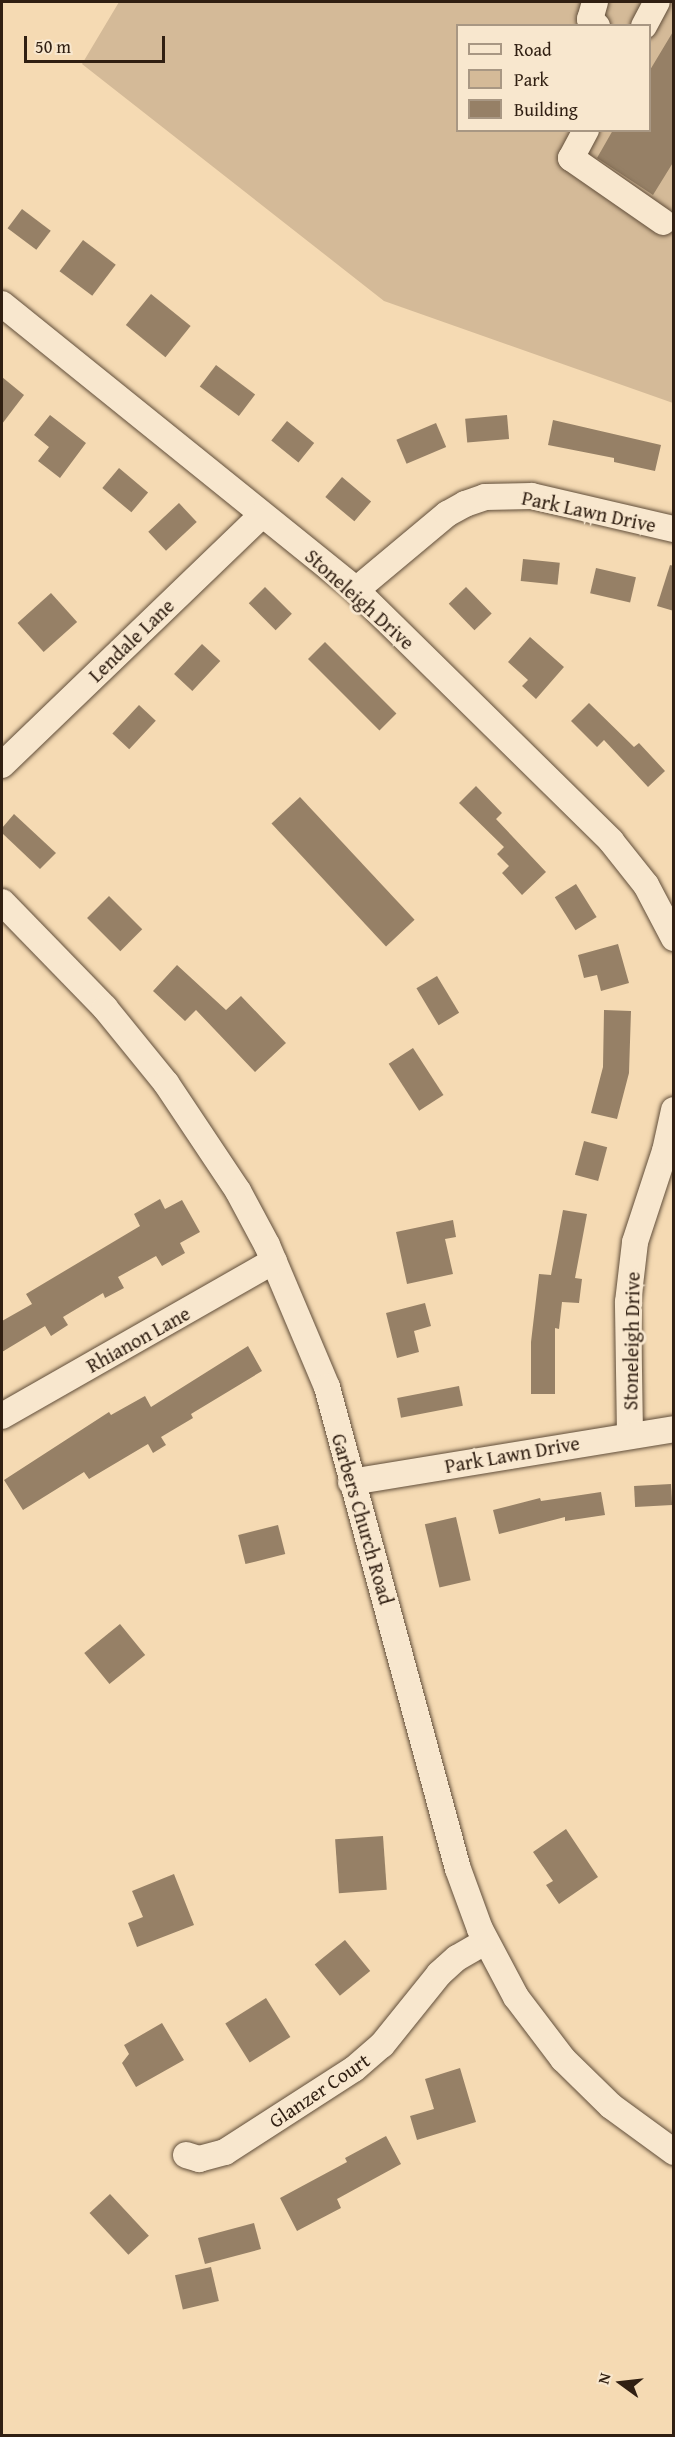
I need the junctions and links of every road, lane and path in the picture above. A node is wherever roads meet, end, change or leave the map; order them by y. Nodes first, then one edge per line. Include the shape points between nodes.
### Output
1 (595, 2) edge
2 (657, 2) edge
3 (595, 24) edge
4 (646, 24) edge
5 (585, 132) edge
6 (670, 219) edge
7 (2, 304) edge
8 (261, 516) junction
9 (674, 529) edge
10 (356, 590) junction
11 (2, 765) edge
12 (2, 902) edge
13 (673, 935) edge
14 (674, 1110) edge
15 (669, 1153) edge
16 (274, 1261) junction
17 (2, 1416) edge
18 (674, 1429) edge
19 (630, 1434) junction
20 (351, 1482) junction
21 (485, 1942) junction
22 (674, 2152) edge
23 (186, 2155) dead end

1 - 3 street via 590,19
2 - 4 street
5 - 6 street via 571,158
7 - 8 street, Stoneleigh Drive
8 - 10 street, Stoneleigh Drive
8 - 11 street, Lendale Lane
9 - 10 street, Park Lawn Drive via 532,496 485,497 447,514
10 - 13 street, Stoneleigh Drive via 611,841 646,885
12 - 16 street, Garbers Church Road via 105,1008 166,1083 238,1191
14 - 15 street, Stoneleigh Drive
15 - 19 street, Stoneleigh Drive via 634,1252 628,1302
16 - 17 street, Rhianon Lane
16 - 20 street, Garbers Church Road via 327,1387
18 - 19 street, Park Lawn Drive
19 - 20 street, Park Lawn Drive
20 - 21 street, Garbers Church Road via 362,1509 458,1869
21 - 22 street, Garbers Church Road via 516,1997 563,2059 611,2106
21 - 23 street, Glanzer Court via 444,1969 382,2044 354,2069 225,2152 200,2159

